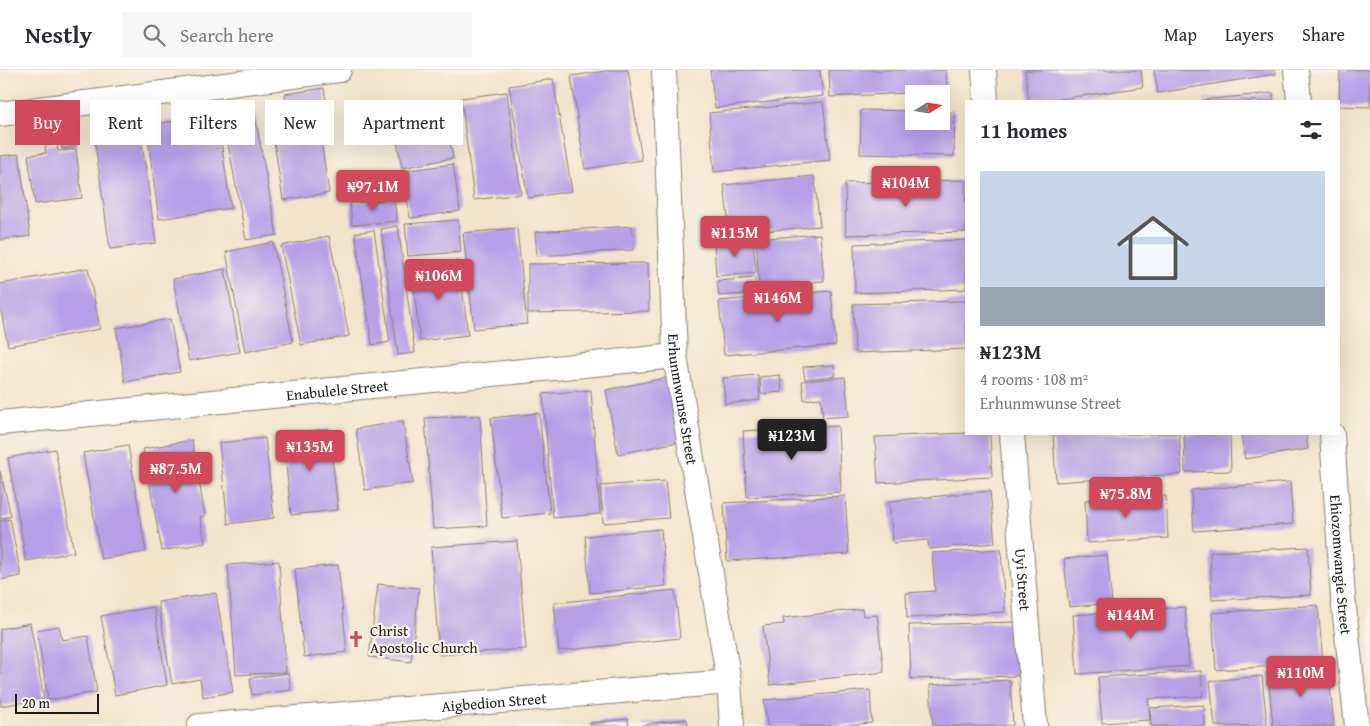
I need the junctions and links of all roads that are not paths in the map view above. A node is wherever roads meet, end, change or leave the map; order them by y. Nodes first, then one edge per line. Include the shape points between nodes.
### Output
1 (339, 70) edge
2 (664, 70) edge
3 (984, 70) edge
4 (1296, 70) edge
5 (986, 100) edge
6 (1299, 100) edge
7 (0, 114) edge
8 (675, 356) junction
9 (0, 423) edge
10 (1012, 435) edge
11 (1332, 435) edge
12 (729, 682) junction
13 (199, 726) edge
14 (732, 726) edge
15 (1035, 726) edge
16 (1357, 726) edge

1 - 7 street
2 - 8 street, Erhunmwunse Street
3 - 5 street
4 - 6 street
8 - 9 street, Enabulele Street
8 - 12 street, Erhunmwunse Street
10 - 15 street, Uyi Street
11 - 16 street, Ehiozomwangie Street via 1343,598
12 - 13 street, Aigbedion Street
12 - 14 street, Erhunmwunse Street

